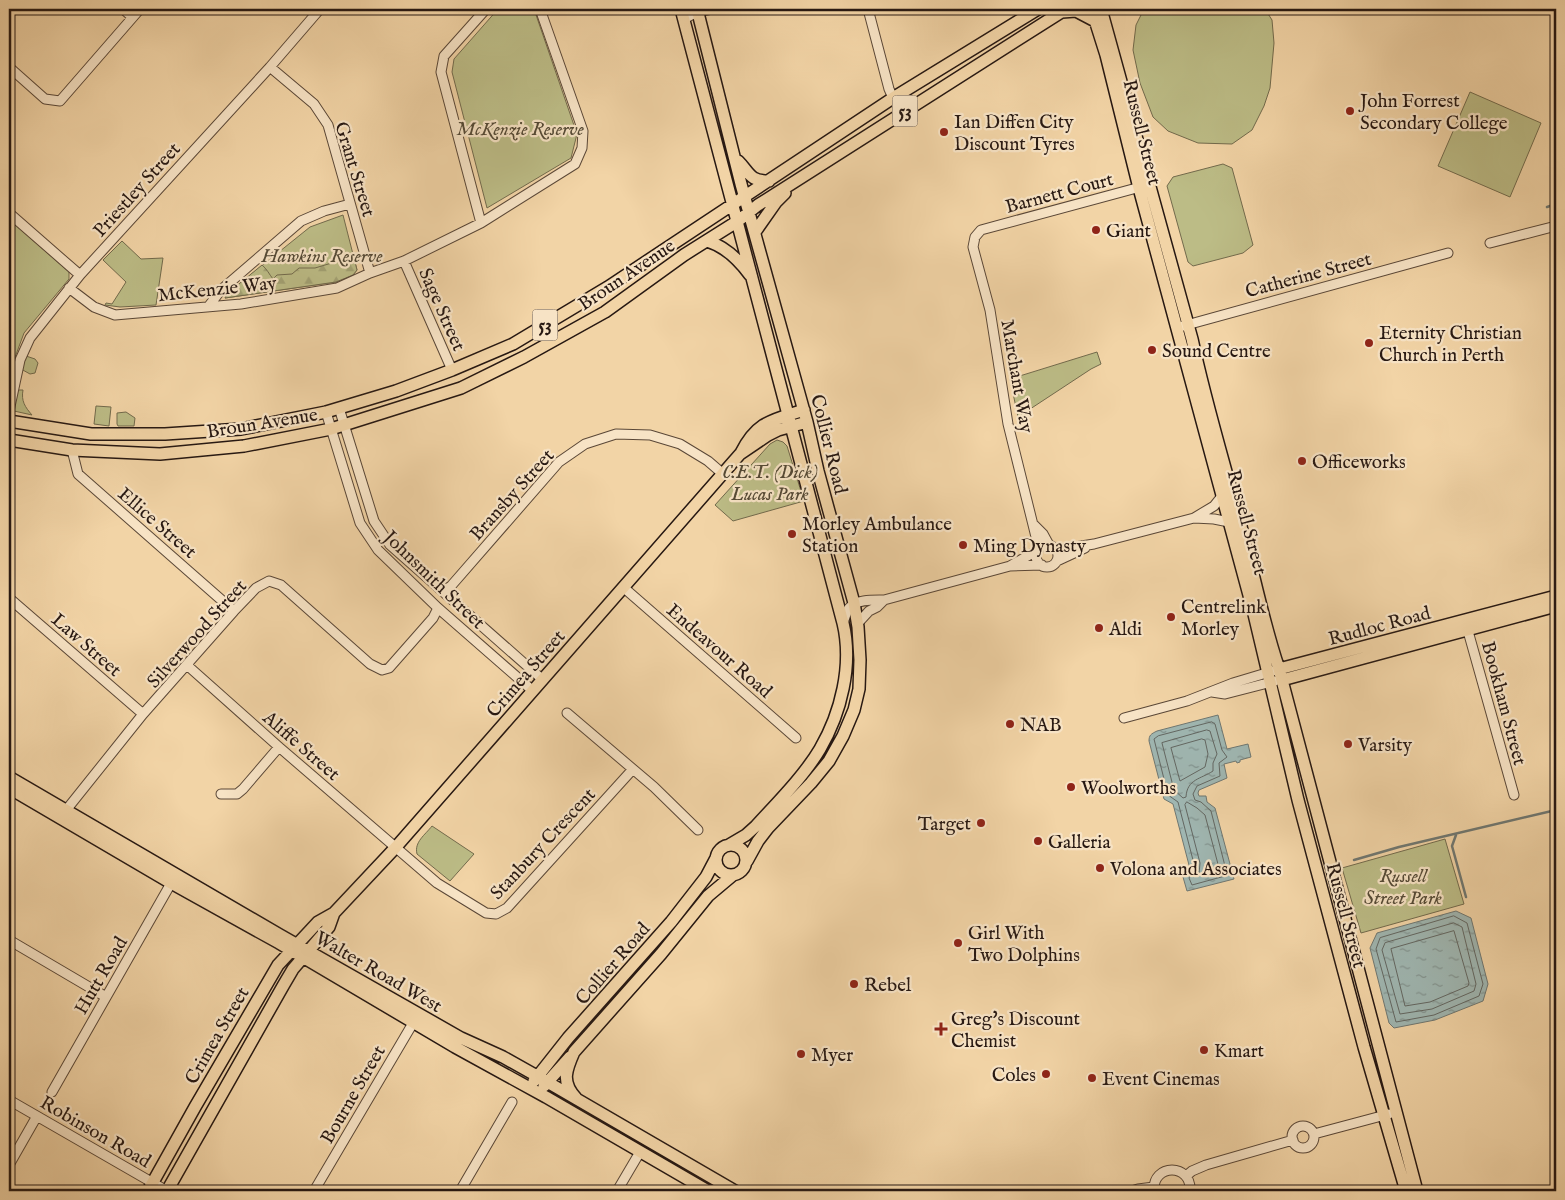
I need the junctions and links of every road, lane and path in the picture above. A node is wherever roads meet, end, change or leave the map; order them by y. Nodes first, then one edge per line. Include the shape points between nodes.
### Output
1 (123, 9) edge
2 (140, 9) edge
3 (486, 9) edge
4 (540, 9) edge
5 (712, 9) edge
6 (868, 9) edge
7 (1038, 9) edge
8 (1098, 9) edge
9 (317, 10) edge
10 (697, 10) edge
11 (1064, 10) edge
12 (682, 14) edge
13 (132, 17) junction
14 (1096, 21) junction
15 (9, 67) edge
16 (270, 67) junction
17 (894, 98) junction
18 (735, 158) junction
19 (798, 179) junction
20 (769, 181) junction
21 (1144, 186) junction
22 (745, 197) junction
23 (350, 204) junction
24 (733, 205) junction
25 (749, 212) junction
26 (9, 213) edge
27 (738, 221) junction
28 (481, 223) junction
29 (1556, 226) edge
30 (755, 232) junction
31 (978, 233) joint
32 (707, 241) junction
33 (1490, 244) dead end
34 (1448, 253) dead end
35 (404, 261) junction
36 (370, 273) junction
37 (80, 275) junction
38 (754, 280) junction
39 (69, 288) junction
40 (208, 307) junction
41 (1182, 326) junction
42 (452, 370) junction
43 (339, 408) junction
44 (804, 410) junction
45 (9, 411) edge
46 (326, 412) junction
47 (788, 416) junction
48 (9, 421) edge
49 (807, 422) junction
50 (343, 425) junction
51 (791, 427) junction
52 (331, 429) junction
53 (9, 440) edge
54 (72, 450) junction
55 (740, 454) junction
56 (723, 474) junction
57 (1227, 502) junction
58 (1194, 518) junction
59 (1230, 522) junction
60 (1034, 525) junction
61 (1094, 544) junction
62 (1053, 547) junction
63 (1038, 550) junction
64 (1057, 561) junction
65 (1042, 565) junction
66 (1010, 566) junction
67 (623, 587) junction
68 (443, 591) junction
69 (1556, 596) edge
70 (9, 598) edge
71 (884, 600) junction
72 (854, 604) junction
73 (1556, 606) edge
74 (438, 608) junction
75 (234, 611) junction
76 (843, 623) junction
77 (858, 623) junction
78 (1467, 625) junction
79 (188, 666) junction
80 (1281, 675) junction
81 (1268, 677) junction
82 (543, 680) junction
83 (533, 691) junction
84 (567, 713) dead end
85 (143, 714) junction
86 (1124, 718) dead end
87 (796, 738) dead end
88 (279, 747) junction
89 (633, 769) junction
90 (9, 777) edge
91 (9, 788) edge
92 (221, 794) dead end
93 (1514, 794) dead end
94 (63, 814) junction
95 (1320, 826) junction
96 (698, 830) dead end
97 (1309, 840) junction
98 (729, 845) junction
99 (396, 847) junction
100 (716, 858) junction
101 (747, 861) junction
102 (733, 875) junction
103 (174, 878) junction
104 (334, 913) junction
105 (9, 940) edge
106 (294, 947) junction
107 (306, 954) junction
108 (106, 997) junction
109 (416, 1018) junction
110 (574, 1052) junction
111 (542, 1079) junction
112 (533, 1090) junction
113 (52, 1092) dead end
114 (9, 1100) edge
115 (578, 1100) junction
116 (512, 1102) dead end
117 (1396, 1112) junction
118 (37, 1116) junction
119 (1383, 1116) junction
120 (1314, 1134) junction
121 (1293, 1140) junction
122 (640, 1152) junction
123 (9, 1165) edge
124 (1186, 1176) junction
125 (151, 1187) edge
126 (1154, 1189) edge
127 (167, 1191) edge
128 (314, 1191) edge
129 (460, 1191) edge
130 (618, 1191) edge
131 (708, 1191) edge
132 (735, 1191) edge
133 (1132, 1191) edge
134 (1190, 1191) edge
135 (1406, 1191) edge
136 (1417, 1191) edge

1 - 13 street
2 - 13 street
3 - 28 street via 444,56 441,72
4 - 28 street, McKenzie Way via 583,131 582,148 575,164
5 - 10 street
6 - 17 street
7 - 17 main road, Broun Avenue / 53
8 - 14 main road, Russell Street
8 - 21 main road, Russell Street
9 - 16 street, Priestley Street
10 - 12 street
10 - 18 main road, Collier Road
11 - 14 main road via 1076,11
11 - 19 main road, Broun Avenue / 53
12 - 24 main road, Collier Road
13 - 15 street via 60,102 45,99
14 - 21 main road, Russell Street
16 - 23 street, Grant Street via 314,104 328,125
16 - 37 street, Priestley Street
17 - 20 main road, Broun Avenue / 53
18 - 20 main road via 753,178
18 - 22 main road, Collier Road
19 - 25 main road, Broun Avenue / 53
19 - 30 main road via 776,202
20 - 22 main road, Broun Avenue / 53
21 - 31 street, Barnett Court via 1013,220
21 - 41 main road, Russell Street
22 - 24 main road, Broun Avenue / 53
22 - 25 main road, Collier Road
23 - 36 street, Grant Street
23 - 40 street via 301,222 221,290
24 - 27 main road, Collier Road
24 - 42 main road, Broun Avenue / 53 via 608,287 521,339
25 - 27 main road, Broun Avenue / 53
25 - 30 main road, Collier Road
26 - 37 street
27 - 32 main road, Broun Avenue / 53
27 - 38 main road, Collier Road
28 - 35 street, McKenzie Way
29 - 33 street
30 - 44 main road, Collier Road
31 - 60 street, Marchant Way via 973,247 990,310 1008,424
32 - 38 main road via 730,254
32 - 50 main road, Broun Avenue / 53 via 604,312 524,357 461,388
34 - 41 street, Catherine Street
35 - 36 street, McKenzie Way
35 - 42 street, Sage Street
36 - 40 street, McKenzie Way via 337,288
37 - 39 street, Priestley Street
38 - 47 main road, Collier Road
39 - 40 street, McKenzie Way via 94,307 115,315
39 - 45 street, Priestley Street via 30,338 20,360
41 - 57 main road, Russell Street
42 - 43 main road, Broun Avenue / 53
43 - 46 main road, Broun Avenue / 53
43 - 50 street, Johnsmith Street
44 - 47 main road, Crimea Street
44 - 49 main road, Collier Road
46 - 48 main road, Broun Avenue / 53 via 241,429 165,434 91,434
46 - 52 street, Johnsmith Street
47 - 51 main road, Collier Road
47 - 55 main road, Crimea Street via 763,425 749,437
49 - 51 main road, Crimea Street
49 - 72 main road, Collier Road
50 - 52 main road, Broun Avenue / 53
50 - 68 street, Johnsmith Street via 374,521 390,545
51 - 55 main road, Crimea Street via 768,435
51 - 76 main road, Collier Road
52 - 54 main road, Broun Avenue / 53 via 244,446 170,453
52 - 74 street, Johnsmith Street via 360,523 378,550
53 - 54 main road, Broun Avenue / 53
54 - 75 street, Ellice Street via 78,474
55 - 56 main road, Crimea Street
56 - 67 main road, Crimea Street
56 - 68 street, Bransby Street via 680,444 650,435 616,434 585,444 559,462 451,586
57 - 58 street
57 - 59 main road, Russell Street
57 - 80 main road, Russell Street via 1244,534
58 - 59 street
58 - 61 street
59 - 81 main road, Russell Street
60 - 62 street, Marchant Way
60 - 63 street, Marchant Way
61 - 62 street
61 - 64 street
62 - 63 street via 1044,546
62 - 64 street via 1058,555
63 - 65 street via 1037,560
63 - 66 street
64 - 65 street via 1050,566
65 - 66 street
66 - 71 street
67 - 82 main road, Crimea Street
67 - 87 street, Endeavour Road
68 - 82 street, Johnsmith Street
69 - 78 main road, Rudloc Road
70 - 85 street, Law Street
71 - 72 street
71 - 77 street
72 - 76 street via 848,608
72 - 77 main road, Collier Road
73 - 78 main road, Rudloc Road
74 - 75 street, Silverwood Street via 389,668 382,670 370,664 281,585 269,581 256,588
74 - 83 street, Johnsmith Street
75 - 79 street, Silverwood Street
76 - 98 main road, Collier Road via 846,650 843,689 826,738 771,810 746,835
77 - 101 main road, Collier Road via 859,689 844,736 811,783 768,828
78 - 80 main road, Rudloc Road
78 - 93 street, Bookham Street
79 - 85 street, Silverwood Street
79 - 88 street, Aliffe Street
80 - 81 street, Rudloc Road
80 - 95 main road, Russell Street
81 - 86 street, Rudloc Road via 1225,694 1212,692
81 - 97 main road, Russell Street
82 - 83 main road, Crimea Street
83 - 99 main road, Crimea Street
84 - 89 street
85 - 94 street, Silverwood Street
88 - 92 street via 237,794
88 - 99 street, Aliffe Street
89 - 96 street
89 - 99 street, Stanbury Crescent via 507,908 496,914 486,913 447,890
90 - 94 main road, Walter Road West
91 - 94 main road, Walter Road West
94 - 103 main road, Walter Road West
95 - 97 main road
95 - 117 main road, Russell Street
97 - 119 main road, Russell Street
98 - 100 main road via 720,850
98 - 101 main road via 742,849
99 - 104 main road, Crimea Street
100 - 102 main road via 721,871
100 - 111 main road, Collier Road via 706,877 671,922 568,1038
101 - 102 main road via 742,872
102 - 110 main road, Collier Road via 708,896
103 - 106 main road, Walter Road West
103 - 108 street, Hutt Road
104 - 106 main road, Crimea Street via 318,922
104 - 107 main road, Crimea Street via 328,927
105 - 108 street
106 - 107 main road, Walter Road West
106 - 125 main road, Crimea Street via 278,964
107 - 109 main road, Walter Road West
107 - 127 main road, Crimea Street via 283,986
108 - 113 street, Hutt Road
109 - 111 main road, Walter Road West via 503,1057
109 - 112 main road, Walter Road West
109 - 128 street, Bourne Street
110 - 111 main road, Collier Road
110 - 115 main road, Collier Road via 567,1067 566,1081
111 - 112 main road, Collier Road
111 - 115 main road, Walter Road West
112 - 122 main road, Walter Road West
114 - 118 street, Robinson Road
115 - 132 main road, Walter Road West
116 - 129 street
117 - 119 street
117 - 136 main road, Russell Street
118 - 123 street
118 - 125 street, Robinson Road
119 - 120 street
119 - 135 main road, Russell Street
120 - 121 street via 1312,1143 1306,1147 1299,1147
120 - 121 street via 1302,1126 1294,1131
121 - 124 street via 1206,1165
122 - 130 street
122 - 131 main road, Walter Road West
124 - 126 street via 1178,1171 1164,1172 1157,1178
124 - 134 street
125 - 127 street, Robinson Road
126 - 133 street

